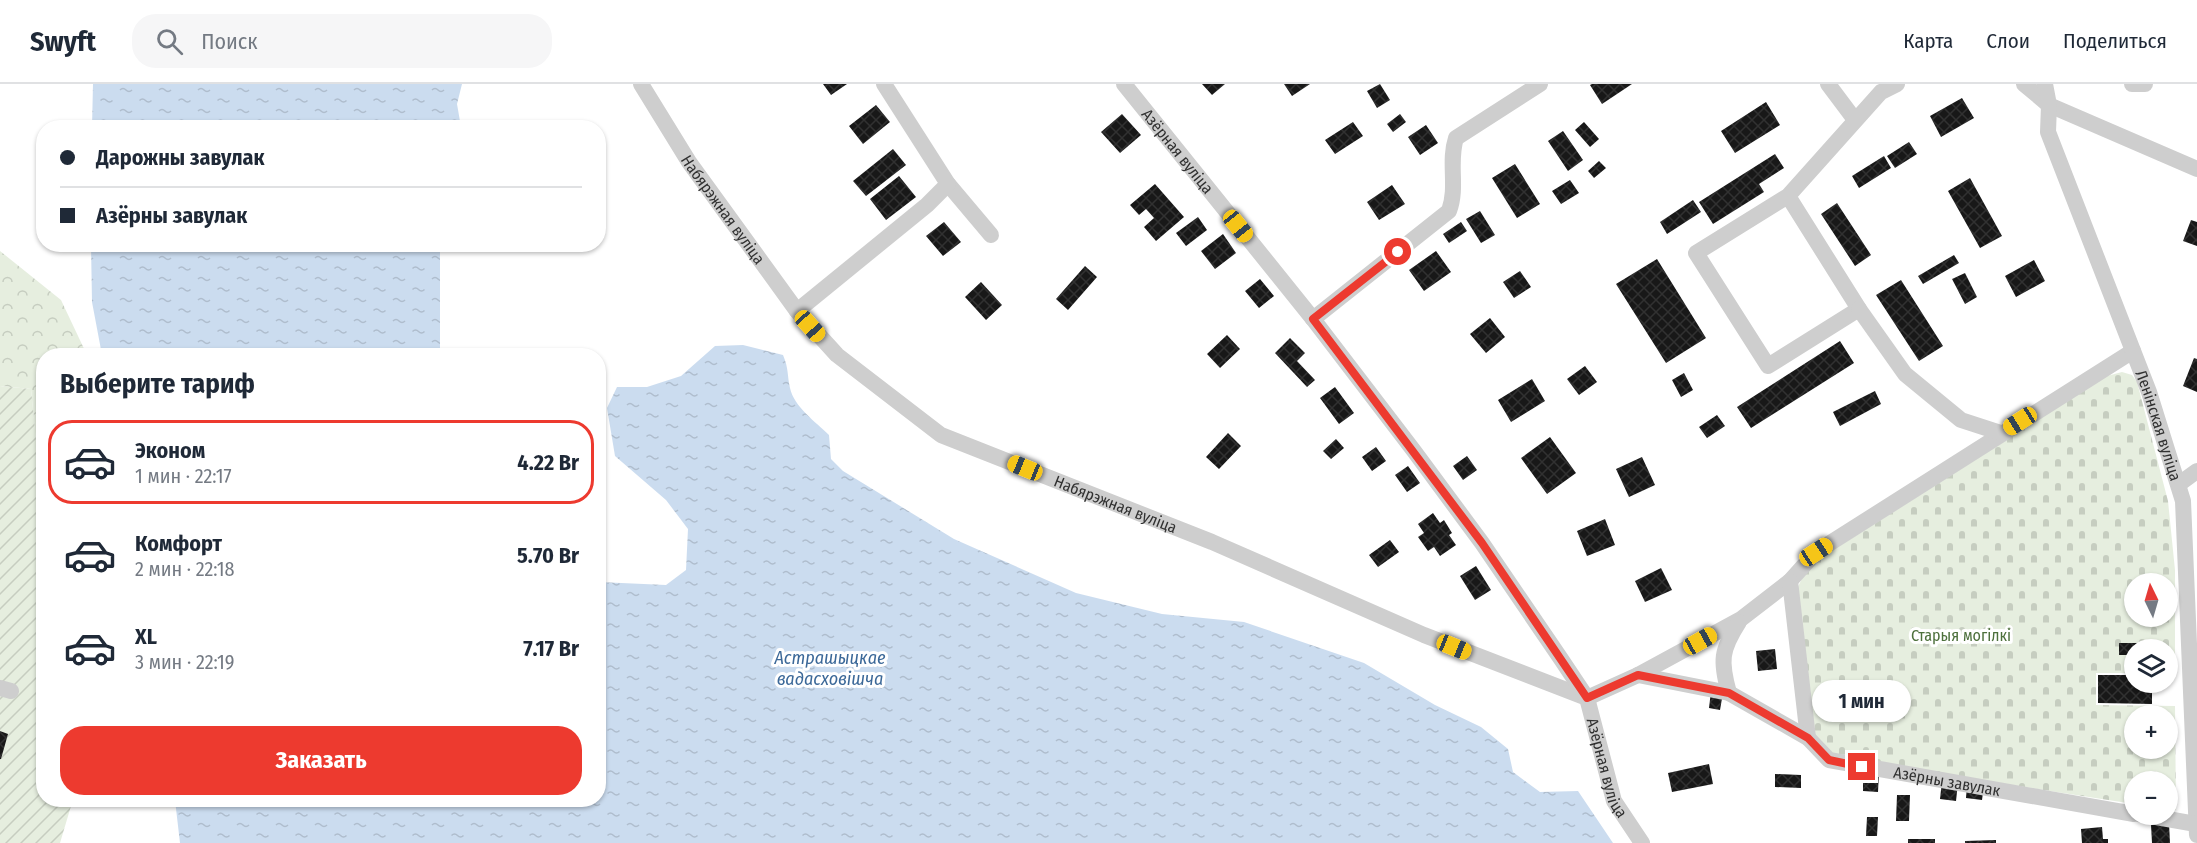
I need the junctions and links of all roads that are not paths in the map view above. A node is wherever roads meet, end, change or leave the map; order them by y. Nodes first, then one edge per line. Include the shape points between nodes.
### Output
1 (641, 84) edge
2 (884, 84) edge
3 (1124, 84) edge
4 (1828, 84) edge
5 (1898, 84) edge
6 (2024, 84) edge
7 (2045, 84) edge
8 (2132, 84) edge
9 (2145, 84) edge
10 (1530, 87) edge
11 (2049, 105) junction
12 (1855, 120) junction
13 (2197, 169) edge
14 (948, 184) junction
15 (1788, 196) junction
16 (991, 235) dead end
17 (1859, 309) junction
18 (797, 311) junction
19 (1313, 319) junction
20 (2133, 351) junction
21 (2001, 433) junction
22 (2197, 471) edge
23 (2179, 484) junction
24 (1790, 580) junction
25 (1741, 619) junction
26 (1638, 675) junction
27 (1729, 693) junction
28 (1587, 698) junction
29 (1808, 738) junction
30 (2124, 812) edge
31 (2178, 825) edge
32 (2196, 830) edge
33 (1642, 843) edge

1 - 18 street, Набярэжная вуліца via 689,162
2 - 14 street
3 - 19 street, Азёрная вуліца
4 - 12 street
5 - 12 street via 1881,92
6 - 11 street
7 - 11 street, Ленінская вуліца
8 - 9 street
10 - 19 street via 1456,138 1451,153 1454,197 1449,211
11 - 13 street
11 - 20 street, Ленінская вуліца via 2048,132
12 - 15 street
14 - 16 street
14 - 18 street
15 - 17 street
15 - 17 street via 1696,253 1768,366
17 - 21 street via 1905,374 1961,420
18 - 28 street, Набярэжная вуліца via 837,355 941,435 1212,542 1433,639
19 - 28 street, Азёрная вуліца via 1482,543
20 - 21 street
20 - 23 street, Ленінская вуліца
21 - 24 street via 1816,552
22 - 23 street
23 - 32 street, Ленінская вуліца via 2186,544
24 - 25 street
24 - 29 street
25 - 26 street
25 - 27 street via 1726,641 1722,657
26 - 27 street, Азёрны завулак
26 - 28 street
27 - 29 street, Азёрны завулак
28 - 33 street, Азёрная вуліца via 1614,801
29 - 30 street, Азёрны завулак via 1829,760 1840,763
31 - 32 street, Азёрны завулак

